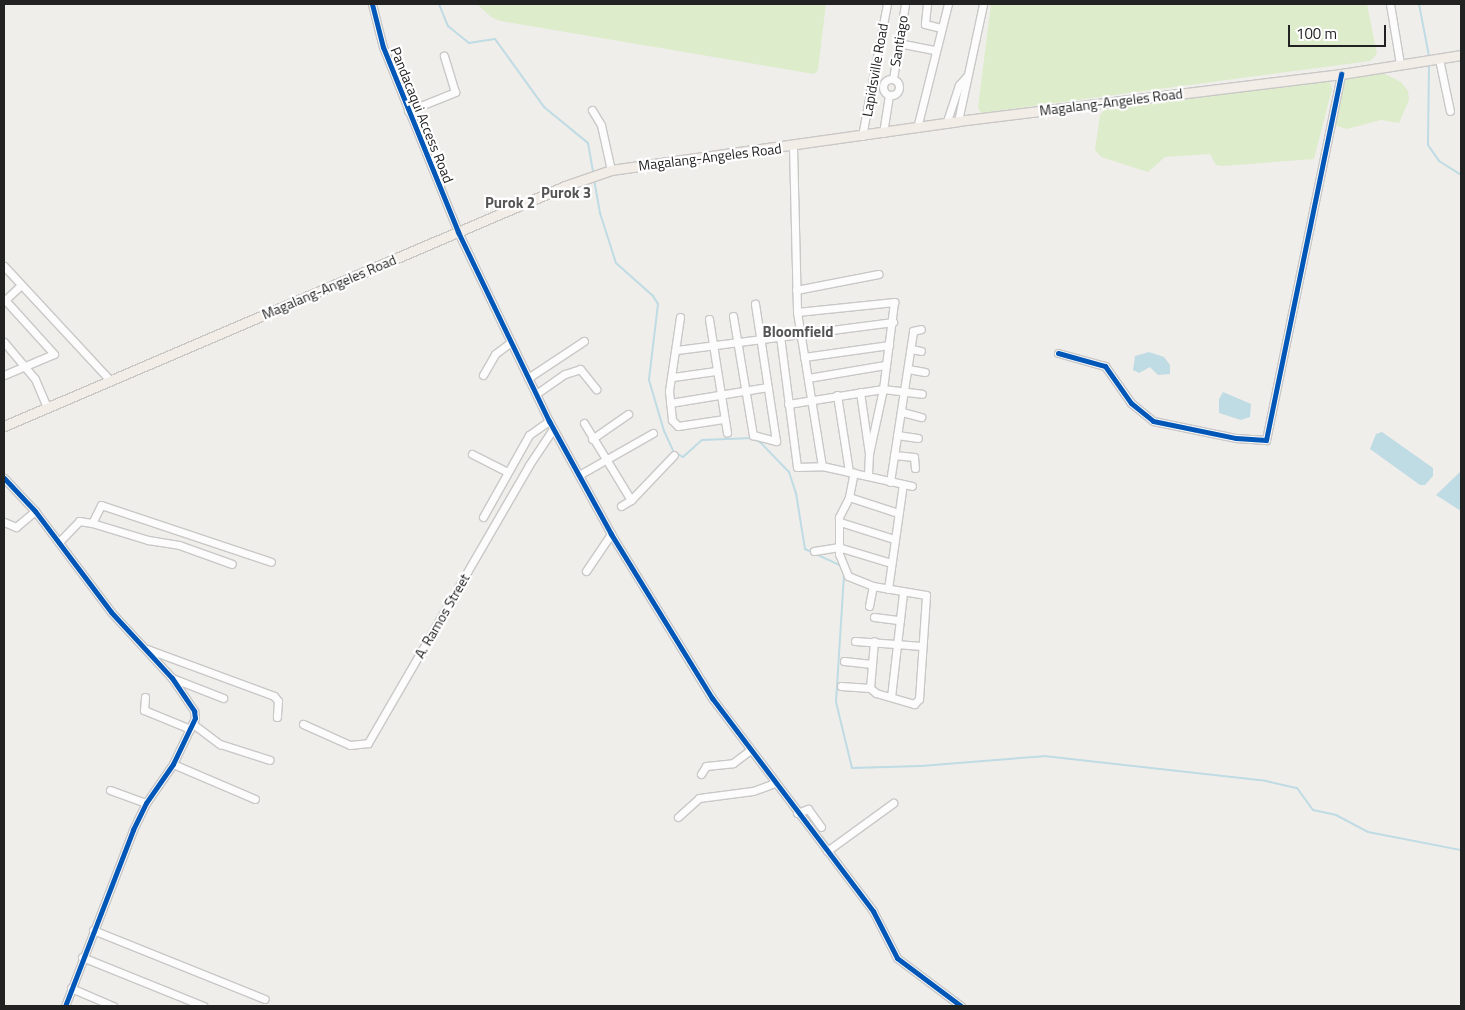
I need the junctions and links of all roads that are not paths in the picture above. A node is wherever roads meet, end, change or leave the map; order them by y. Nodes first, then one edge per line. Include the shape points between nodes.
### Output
1 (372, 4) edge
2 (887, 4) edge
3 (905, 4) edge
4 (928, 4) edge
5 (948, 4) edge
6 (983, 4) edge
7 (1390, 4) edge
8 (941, 28) junction
9 (898, 43) junction
10 (935, 50) junction
11 (1461, 55) edge
12 (444, 56) dead end
13 (1438, 59) junction
14 (1400, 64) junction
15 (1341, 74) junction
16 (966, 78) junction
17 (893, 79) junction
18 (889, 96) junction
19 (952, 106) junction
20 (961, 107) junction
21 (592, 110) dead end
22 (408, 111) junction
23 (1450, 111) dead end
24 (958, 121) junction
25 (946, 124) junction
26 (917, 128) junction
27 (883, 133) junction
28 (862, 136) junction
29 (793, 146) junction
30 (611, 170) junction
31 (458, 232) junction
32 (4, 266) edge
33 (878, 274) dead end
34 (21, 285) junction
35 (796, 290) junction
36 (4, 300) edge
37 (755, 304) dead end
38 (797, 312) junction
39 (733, 316) dead end
40 (680, 317) dead end
41 (709, 319) dead end
42 (894, 322) junction
43 (920, 329) dead end
44 (801, 334) junction
45 (780, 336) junction
46 (761, 338) junction
47 (584, 341) dead end
48 (511, 342) junction
49 (736, 342) junction
50 (4, 343) edge
51 (890, 345) junction
52 (712, 346) junction
53 (912, 349) junction
54 (676, 350) junction
55 (921, 351) dead end
56 (1058, 353) dead end
57 (804, 357) junction
58 (885, 365) junction
59 (26, 367) junction
60 (908, 369) junction
61 (716, 370) junction
62 (925, 372) dead end
63 (4, 375) edge
64 (483, 375) dead end
65 (673, 377) junction
66 (528, 378) junction
67 (808, 378) junction
68 (110, 380) junction
69 (768, 387) junction
70 (596, 389) dead end
71 (883, 389) junction
72 (744, 391) junction
73 (905, 391) junction
74 (860, 392) junction
75 (536, 394) junction
76 (922, 394) dead end
77 (720, 395) junction
78 (837, 395) junction
79 (811, 399) junction
80 (670, 403) junction
81 (788, 404) junction
82 (47, 407) junction
83 (902, 412) junction
84 (628, 414) dead end
85 (921, 417) dead end
86 (724, 419) junction
87 (549, 422) junction
88 (584, 424) dead end
89 (4, 426) edge
90 (553, 429) junction
91 (653, 433) dead end
92 (727, 433) dead end
93 (897, 435) junction
94 (918, 438) dead end
95 (592, 439) junction
96 (472, 454) dead end
97 (869, 454) junction
98 (674, 455) dead end
99 (894, 455) junction
100 (606, 459) junction
101 (822, 466) junction
102 (915, 468) dead end
103 (507, 472) junction
104 (851, 472) junction
105 (579, 475) junction
106 (868, 476) junction
107 (4, 478) edge
108 (890, 482) junction
109 (903, 484) junction
110 (912, 486) dead end
111 (848, 497) junction
112 (631, 500) junction
113 (621, 506) dead end
114 (35, 511) junction
115 (898, 513) junction
116 (483, 517) dead end
117 (4, 522) edge
118 (840, 522) junction
119 (92, 523) junction
120 (612, 534) junction
121 (894, 539) junction
122 (59, 542) junction
123 (838, 547) junction
124 (814, 551) dead end
125 (271, 562) dead end
126 (891, 562) junction
127 (232, 564) dead end
128 (586, 571) dead end
129 (873, 586) junction
130 (888, 589) junction
131 (903, 593) junction
132 (869, 606) dead end
133 (874, 617) dead end
134 (900, 620) junction
135 (855, 641) dead end
136 (874, 641) junction
137 (897, 644) junction
138 (922, 646) junction
139 (144, 648) junction
140 (844, 661) dead end
141 (872, 664) junction
142 (172, 678) junction
143 (841, 686) dead end
144 (870, 688) junction
145 (145, 697) dead end
146 (892, 697) junction
147 (223, 698) dead end
148 (277, 717) dead end
149 (303, 724) dead end
150 (192, 727) junction
151 (750, 750) junction
152 (270, 760) dead end
153 (173, 764) junction
154 (701, 774) dead end
155 (775, 783) junction
156 (110, 790) dead end
157 (254, 799) dead end
158 (146, 803) junction
159 (892, 804) dead end
160 (798, 813) junction
161 (678, 816) dead end
162 (821, 827) dead end
163 (827, 851) junction
164 (93, 930) junction
165 (82, 957) junction
166 (71, 988) junction
167 (265, 999) dead end
168 (65, 1006) edge
169 (113, 1006) edge
170 (203, 1006) edge
171 (961, 1006) edge

1 - 22 street, Pandacaqui Access Road via 379,36
2 - 28 street, Lapidsville Road
3 - 9 street, Santiago
4 - 8 street via 925,24
5 - 8 street
6 - 16 street
7 - 14 street
8 - 10 street
9 - 10 street
9 - 17 street, Santiago
10 - 26 street
11 - 13 main road, Magalang-Angeles Road
12 - 22 street via 455,92
13 - 14 main road, Magalang-Angeles Road
13 - 23 street
14 - 15 main road, Magalang-Angeles Road
15 - 24 main road, Magalang-Angeles Road
15 - 56 street via 1266,440 1236,438 1153,421 1131,403 1106,366
16 - 19 street via 959,85
16 - 20 street
17 - 18 street, Santiago via 884,84 883,90
17 - 18 street, Santiago via 900,85 899,91
18 - 27 street, Santiago
19 - 20 street
19 - 25 street
20 - 24 street
21 - 30 street via 600,125
22 - 31 street, Pandacaqui Access Road
24 - 25 main road, Magalang-Angeles Road
25 - 26 main road, Magalang-Angeles Road
26 - 27 main road, Magalang-Angeles Road
27 - 28 main road, Magalang-Angeles Road
28 - 29 main road, Magalang-Angeles Road
29 - 30 main road, Magalang-Angeles Road
29 - 35 street
30 - 31 main road, Magalang-Angeles Road
31 - 48 street, Pandacaqui Access Road
31 - 68 main road, Magalang-Angeles Road
32 - 34 street
33 - 35 street
34 - 36 street
34 - 68 street
35 - 38 street
36 - 59 street via 54,354
37 - 46 street
38 - 42 street via 892,300 895,304
38 - 44 street
39 - 49 street
40 - 54 street
41 - 52 street
42 - 44 street
42 - 51 street
43 - 53 street via 913,330
44 - 45 street
44 - 57 street
45 - 46 street
45 - 81 street
46 - 49 street
46 - 69 street
47 - 66 street
48 - 64 street via 495,354
48 - 66 street, Pandacaqui Access Road
49 - 52 street
49 - 72 street
50 - 59 street
51 - 57 street
51 - 58 street
52 - 54 street
52 - 61 street
53 - 55 street
53 - 60 street
54 - 65 street
57 - 67 street
58 - 67 street
58 - 71 street
59 - 63 street
59 - 82 street
60 - 62 street
60 - 73 street
61 - 65 street
61 - 77 street
65 - 80 street
66 - 75 street, Pandacaqui Access Road
67 - 79 street
68 - 82 main road, Magalang-Angeles Road
69 - 72 street
69 - 72 street via 776,440 753,435
70 - 75 street via 580,369 565,374
71 - 73 street
71 - 74 street
71 - 97 street
72 - 77 street
73 - 76 street
73 - 83 street
74 - 78 street
74 - 97 street
75 - 87 street, Pandacaqui Access Road
77 - 80 street
77 - 86 street
78 - 79 street
78 - 104 street
79 - 81 street
79 - 101 street
80 - 86 street via 672,420 678,426
81 - 101 street via 797,467
82 - 89 main road, Magalang-Angeles Road
83 - 85 street
83 - 93 street
84 - 95 street
86 - 92 street
87 - 90 street, Pandacaqui Access Road
87 - 103 street via 529,435
88 - 95 street
90 - 105 street, Pandacaqui Access Road
90 - 149 street, A. Ramos Street via 368,743 350,745
91 - 100 street
93 - 94 street
93 - 99 street
95 - 100 street
96 - 103 street
97 - 106 street
98 - 112 street
99 - 102 street via 914,457
99 - 108 street
100 - 105 street
100 - 112 street
101 - 104 street
103 - 116 street
104 - 106 street
104 - 111 street
105 - 120 street, Pandacaqui Access Road
106 - 108 street
107 - 114 street
108 - 109 street
109 - 110 street
109 - 115 street
111 - 115 street
111 - 118 street
112 - 113 street
114 - 117 street via 20,525
114 - 122 street
115 - 121 street
118 - 121 street
118 - 123 street
119 - 122 street via 79,521
119 - 125 street via 101,505
119 - 127 street via 148,540 179,545
120 - 128 street
120 - 151 street, Pandacaqui Access Road via 682,652
121 - 126 street
122 - 139 street via 111,612
123 - 124 street
123 - 126 street
123 - 129 street via 848,576
126 - 130 street
129 - 130 street
129 - 132 street
130 - 131 street
131 - 134 street
131 - 138 street via 926,595
133 - 134 street
134 - 137 street
135 - 136 street
136 - 137 street
136 - 141 street
137 - 138 street
137 - 146 street
138 - 146 street via 918,702 914,704
139 - 142 street
139 - 148 street via 274,696 278,701
140 - 141 street
141 - 144 street
142 - 147 street
142 - 150 street via 194,710
143 - 144 street
144 - 146 street
145 - 150 street via 144,710
150 - 152 street via 220,744
150 - 153 street
151 - 154 street via 733,763 706,766
151 - 155 street, Pandacaqui Access Road
153 - 157 street
153 - 158 street
155 - 160 street, Pandacaqui Access Road
155 - 161 street via 754,791 699,798
156 - 158 street
158 - 164 street
159 - 163 street
160 - 162 street via 808,809
160 - 163 street, Pandacaqui Access Road
163 - 171 street, Pandacaqui Access Road via 873,911 904,966
164 - 165 street
164 - 167 street
165 - 166 street
165 - 170 street
166 - 168 street
166 - 169 street

